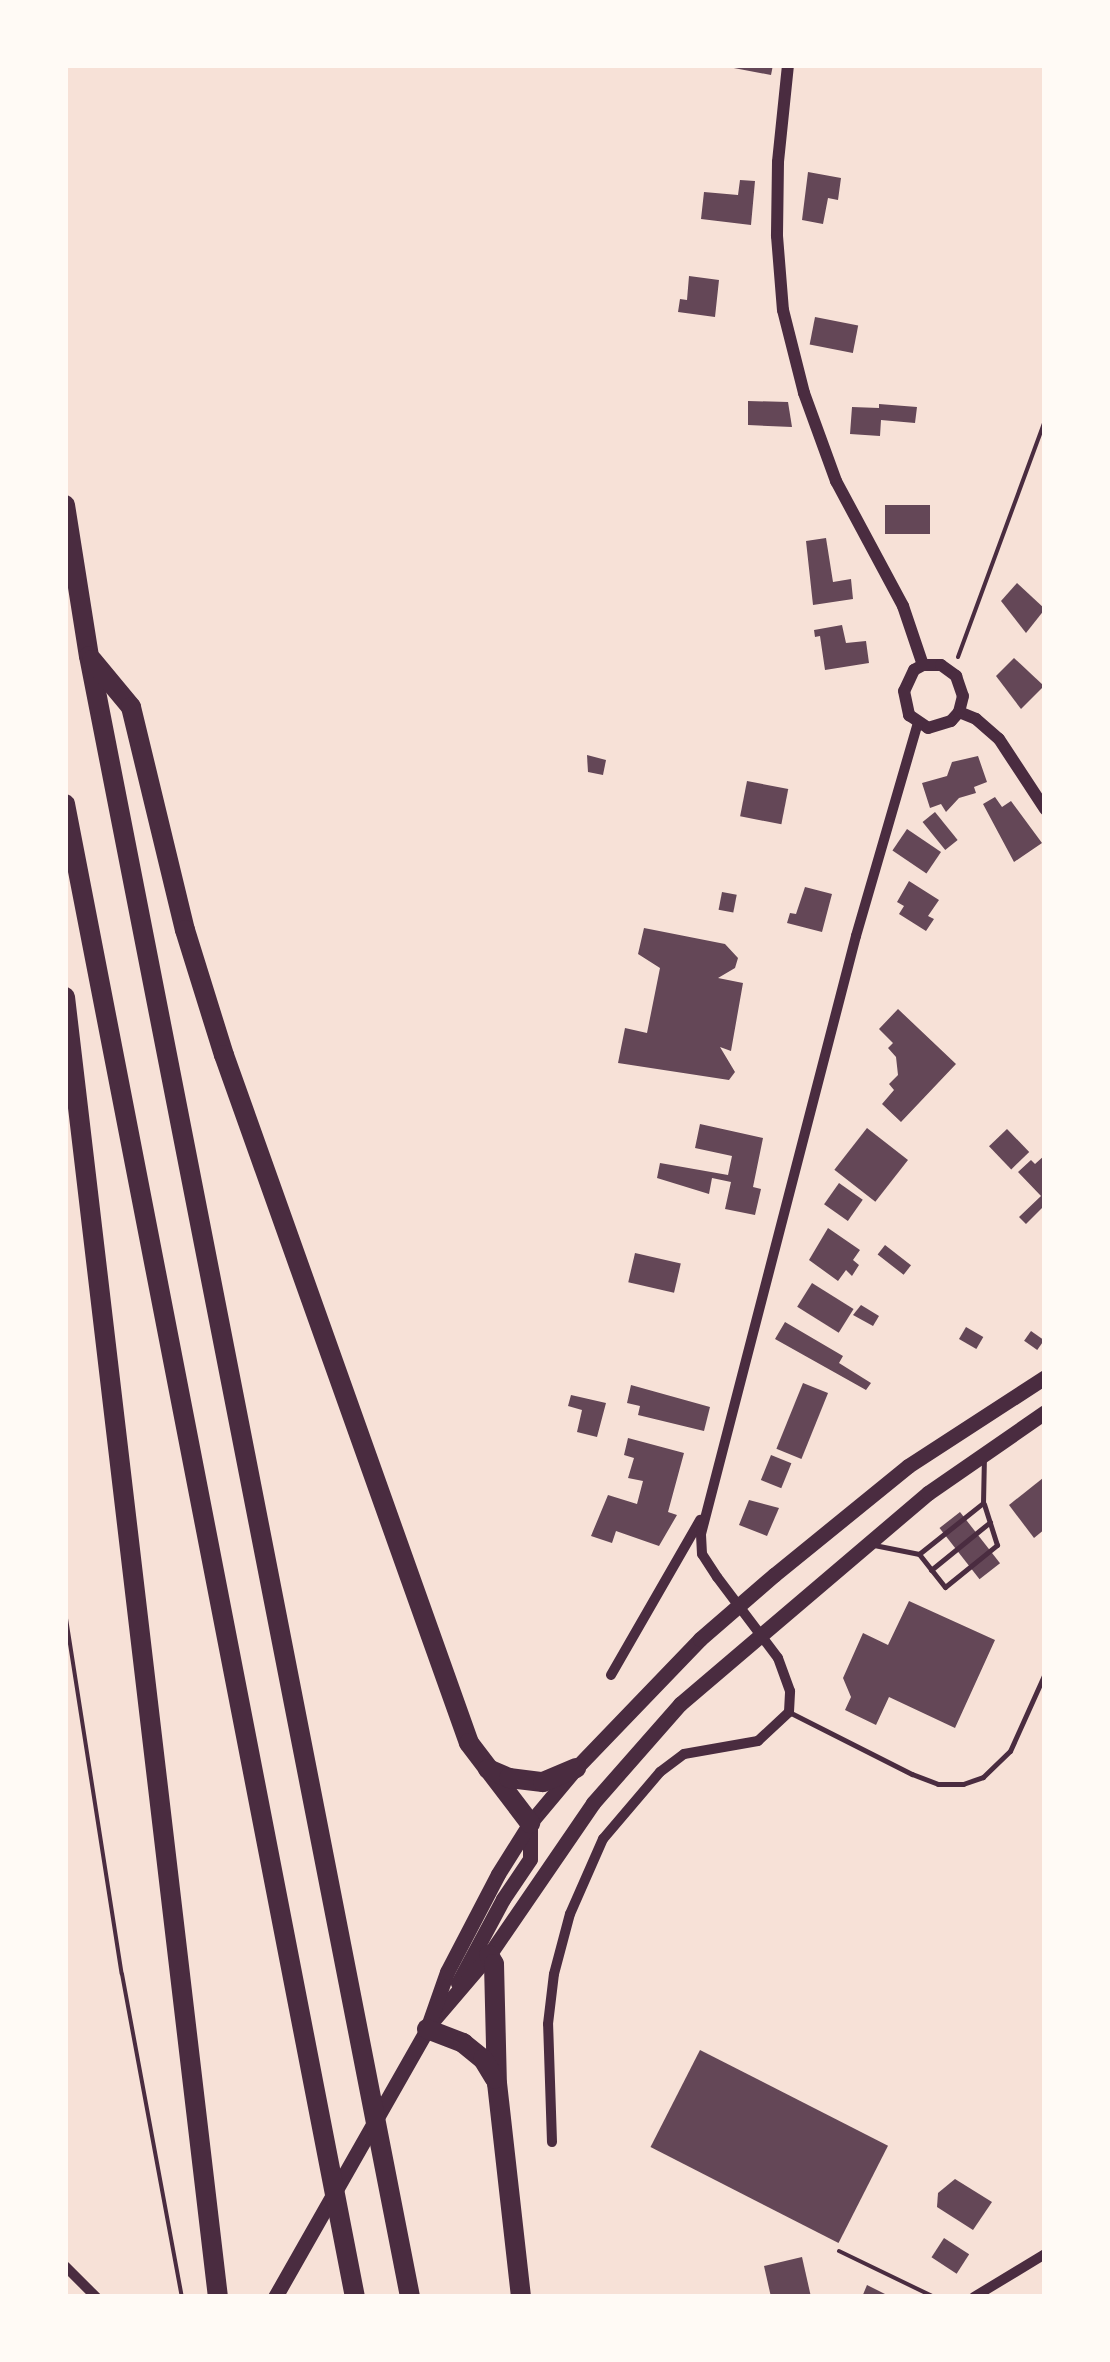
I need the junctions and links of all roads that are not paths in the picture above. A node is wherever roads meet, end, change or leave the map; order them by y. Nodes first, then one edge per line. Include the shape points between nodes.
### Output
1 (788, 65) edge
2 (65, 505) edge
3 (89, 656) junction
4 (923, 665) junction
5 (959, 712) junction
6 (918, 722) junction
7 (66, 807) edge
8 (1045, 809) edge
9 (65, 820) edge
10 (65, 997) edge
11 (1045, 1377) edge
12 (1045, 1412) edge
13 (984, 1452) junction
14 (983, 1503) junction
15 (704, 1512) junction
16 (990, 1522) junction
17 (866, 1543) junction
18 (919, 1554) junction
19 (931, 1570) junction
20 (736, 1607) junction
21 (758, 1634) junction
22 (1045, 1673) edge
23 (610, 1675) dead end
24 (789, 1712) junction
25 (483, 1766) junction
26 (576, 1768) junction
27 (530, 1823) junction
28 (489, 1955) junction
29 (452, 1996) junction
30 (427, 2029) junction
31 (497, 2083) junction
32 (552, 2142) dead end
33 (1045, 2254) edge
34 (65, 2266) edge
35 (96, 2297) edge
36 (218, 2297) edge
37 (275, 2297) edge
38 (355, 2297) edge
39 (410, 2297) edge
40 (521, 2297) edge
41 (974, 2297) edge

1 - 4 street via 776,236 783,310 836,481 903,606
2 - 3 highway
3 - 25 highway via 131,707 185,930 224,1055 462,1724
3 - 39 highway
4 - 5 street via 951,670 961,686
4 - 6 street via 904,691
5 - 6 street via 940,726
5 - 8 street via 999,739
6 - 15 street
7 - 9 highway
7 - 38 highway
10 - 36 highway
11 - 20 main road via 908,1466
12 - 13 main road
13 - 14 lane
13 - 17 main road
14 - 16 lane
14 - 18 lane
15 - 20 street via 702,1554
15 - 23 street
16 - 19 lane
16 - 19 lane via 997,1544 945,1587
17 - 18 lane
17 - 21 main road
18 - 19 lane
20 - 21 street
20 - 26 main road
21 - 24 street via 786,1674
21 - 28 main road via 680,1704 603,1791
22 - 24 lane via 1010,1751 963,1784 912,1774
24 - 32 street via 758,1742 684,1754 660,1772 604,1839 570,1914 554,1974 548,2024
25 - 26 highway via 543,1782
25 - 27 highway
26 - 27 main road
27 - 29 main road via 530,1860
27 - 30 main road via 447,1972
28 - 29 main road
28 - 31 highway
29 - 30 main road
30 - 31 highway via 483,2059
30 - 37 main road
31 - 40 highway
33 - 41 street
34 - 35 street

